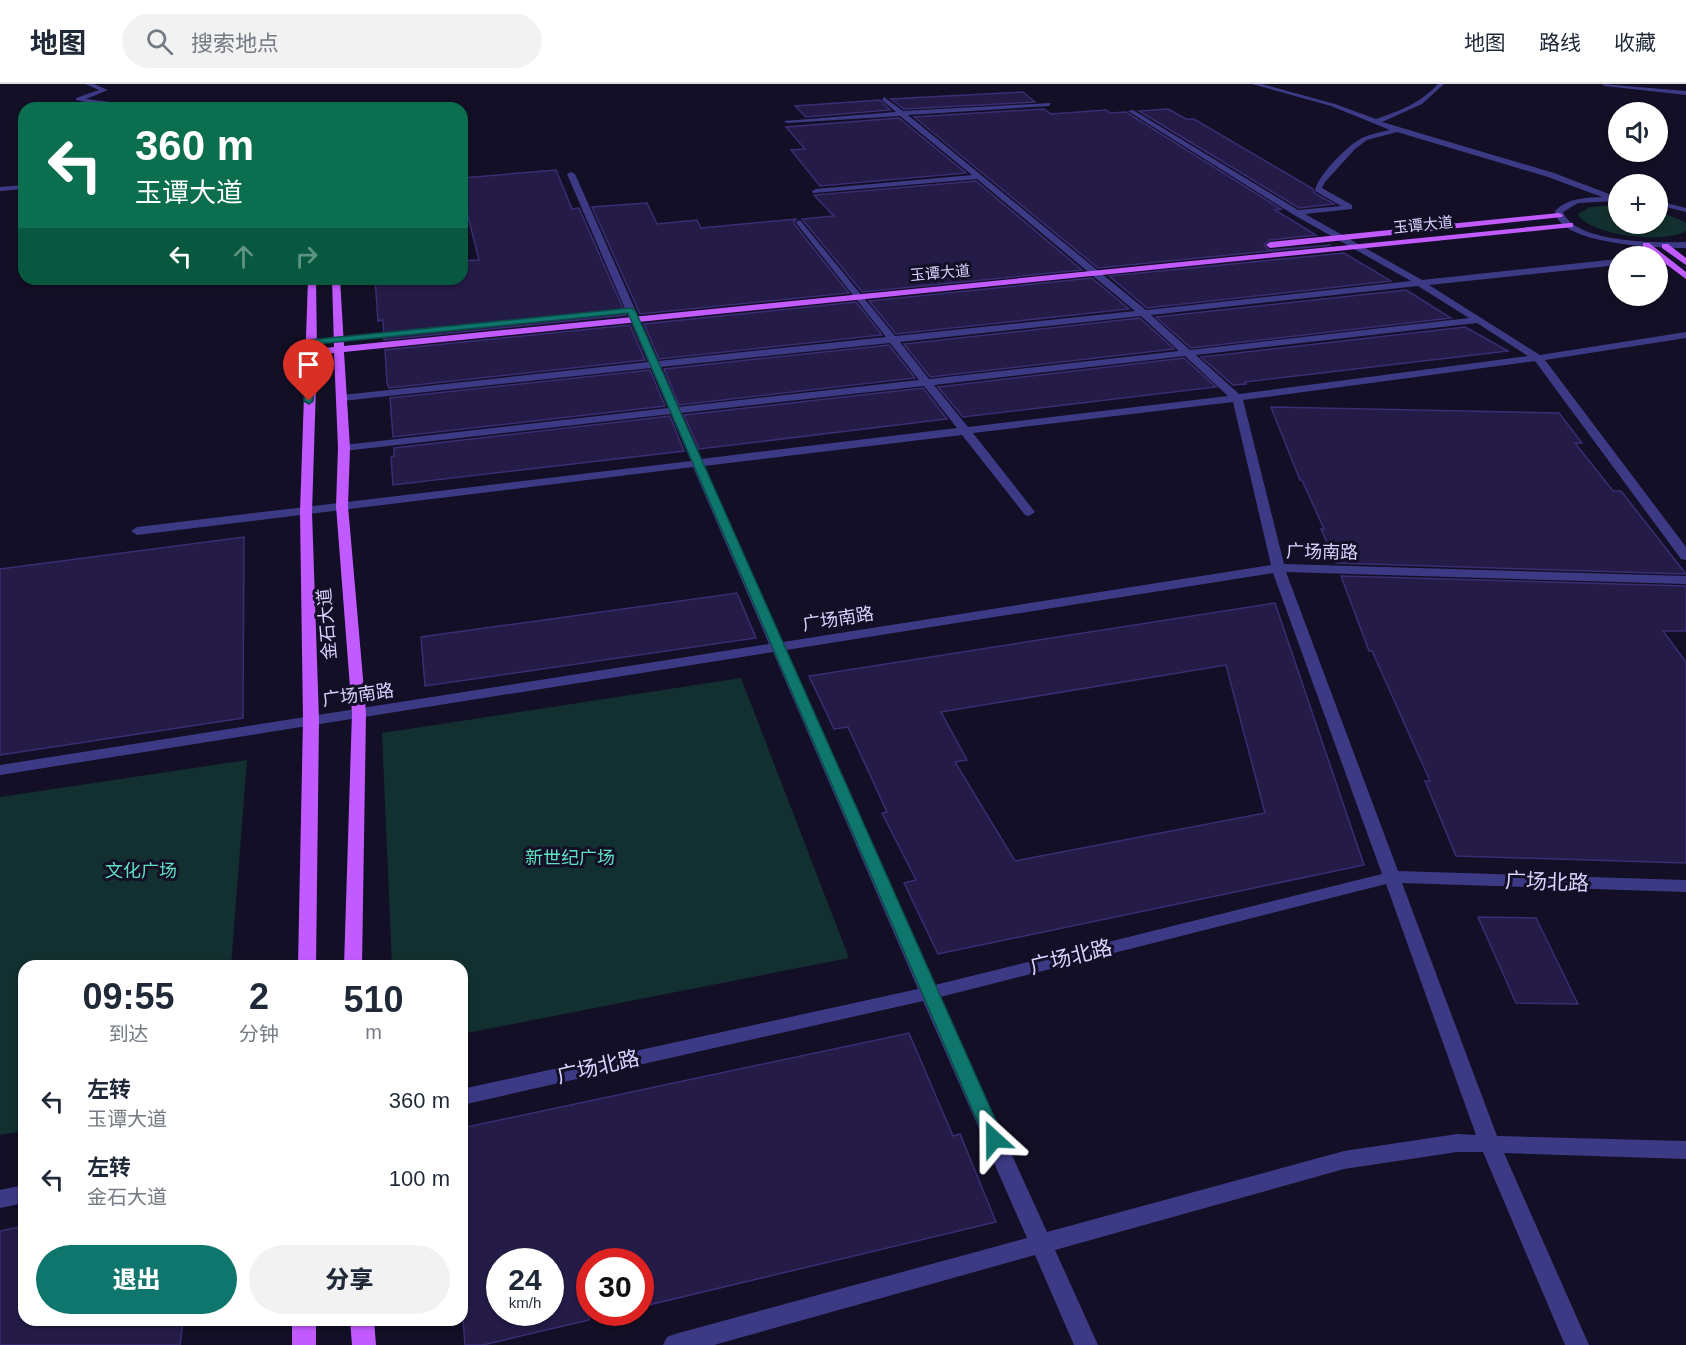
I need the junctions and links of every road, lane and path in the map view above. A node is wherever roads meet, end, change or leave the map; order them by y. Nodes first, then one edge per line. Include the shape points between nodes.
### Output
1 (88, 84) edge
2 (1255, 84) edge
3 (1441, 84) edge
4 (1605, 84) edge
5 (1686, 93) edge
6 (884, 99) dead end
7 (94, 102) edge
8 (1049, 104) dead end
9 (1131, 111) dead end
10 (901, 114) junction
11 (788, 121) dead end
12 (1377, 121) junction
13 (1397, 130) junction
14 (571, 174) dead end
15 (976, 177) junction
16 (18, 188) edge
17 (0, 189) edge
18 (816, 191) dead end
19 (1608, 196) edge
20 (1608, 199) edge
21 (1668, 206) edge
22 (1686, 210) edge
23 (1297, 213) junction
24 (1559, 215) junction
25 (800, 222) dead end
26 (1570, 225) junction
27 (1340, 238) junction
28 (1646, 245) joint
29 (1686, 245) edge
30 (1665, 246) joint
31 (1357, 247) junction
32 (1668, 248) edge
33 (1686, 262) edge
34 (1608, 263) edge
35 (1668, 263) edge
36 (1086, 265) junction
37 (1097, 273) junction
38 (1686, 276) edge
39 (1420, 283) junction
40 (314, 285) edge
41 (335, 285) edge
42 (855, 292) junction
43 (1144, 313) junction
44 (633, 315) junction
45 (1479, 320) junction
46 (432, 329) dead end
47 (1686, 335) edge
48 (892, 339) junction
49 (329, 342) junction
50 (1189, 353) junction
51 (1538, 358) junction
52 (655, 365) junction
53 (928, 384) junction
54 (342, 398) junction
55 (1236, 398) junction
56 (676, 412) junction
57 (964, 431) junction
58 (344, 448) junction
59 (699, 464) junction
60 (342, 506) junction
61 (306, 512) junction
62 (1029, 512) dead end
63 (137, 531) dead end
64 (1686, 556) edge
65 (1278, 568) junction
66 (1686, 580) edge
67 (359, 713) junction
68 (311, 720) junction
69 (0, 770) edge
70 (1391, 877) junction
71 (1686, 886) edge
72 (307, 960) edge
73 (353, 960) edge
74 (929, 993) junction
75 (468, 1096) edge
76 (1490, 1145) junction
77 (1686, 1150) edge
78 (18, 1195) edge
79 (0, 1199) edge
80 (1041, 1243) junction
81 (304, 1326) edge
82 (362, 1326) edge
83 (304, 1345) edge
84 (364, 1345) edge
85 (675, 1345) edge
86 (1086, 1345) edge
87 (1577, 1345) edge

1 - 7 street via 105,90 78,99
2 - 12 street
3 - 12 street via 1411,109
4 - 5 street
6 - 10 street
8 - 10 street
9 - 23 street
10 - 11 street
10 - 15 street
12 - 13 street
13 - 19 street via 1551,175
13 - 23 street via 1352,147 1322,181 1318,189 1349,207
14 - 44 street
15 - 18 street
15 - 36 street
16 - 17 street
20 - 24 street via 1568,204
21 - 22 street
23 - 27 street
24 - 26 street
24 - 27 main road, 玉谭大道
25 - 42 street
26 - 28 street via 1598,236
26 - 31 main road, 玉谭大道
27 - 31 street
27 - 36 main road, 玉谭大道
28 - 30 street
29 - 30 street
31 - 37 main road, 玉谭大道
31 - 39 street
32 - 33 main road
34 - 39 street
35 - 38 main road
36 - 37 street
36 - 42 main road, 玉谭大道
37 - 42 main road, 玉谭大道
37 - 43 street
39 - 43 street
39 - 45 street
40 - 49 main road, 金石大道
41 - 49 main road, 金石大道
42 - 44 main road, 玉谭大道
42 - 48 street
43 - 48 street
43 - 50 street
44 - 46 main road, 玉谭大道
44 - 49 main road, 玉谭大道
44 - 52 street
45 - 50 street
45 - 51 street
47 - 51 street
48 - 52 street
48 - 53 street
49 - 54 main road, 金石大道
49 - 61 main road, 金石大道
50 - 53 street
50 - 55 street
51 - 55 street
51 - 64 street
52 - 54 street
52 - 56 street
53 - 56 street
53 - 57 street
54 - 58 main road, 金石大道
55 - 57 street
55 - 65 street
56 - 58 street
56 - 59 street
57 - 59 street
57 - 62 street
58 - 60 main road, 金石大道
59 - 60 street
59 - 74 street
60 - 61 street
60 - 67 main road, 金石大道
61 - 63 street
61 - 68 main road, 金石大道
65 - 66 street, 广场南路
65 - 67 street, 广场南路
65 - 70 street
67 - 68 street, 广场南路
67 - 73 main road, 金石大道
68 - 69 street, 广场南路
68 - 72 main road, 金石大道
70 - 71 street, 广场北路
70 - 74 street, 广场北路
70 - 76 street
74 - 75 street, 广场北路
74 - 80 street
76 - 77 street
76 - 80 street via 1457,1143 1344,1160
76 - 87 street
78 - 79 street
80 - 85 street
80 - 86 street
81 - 83 main road
82 - 84 main road

